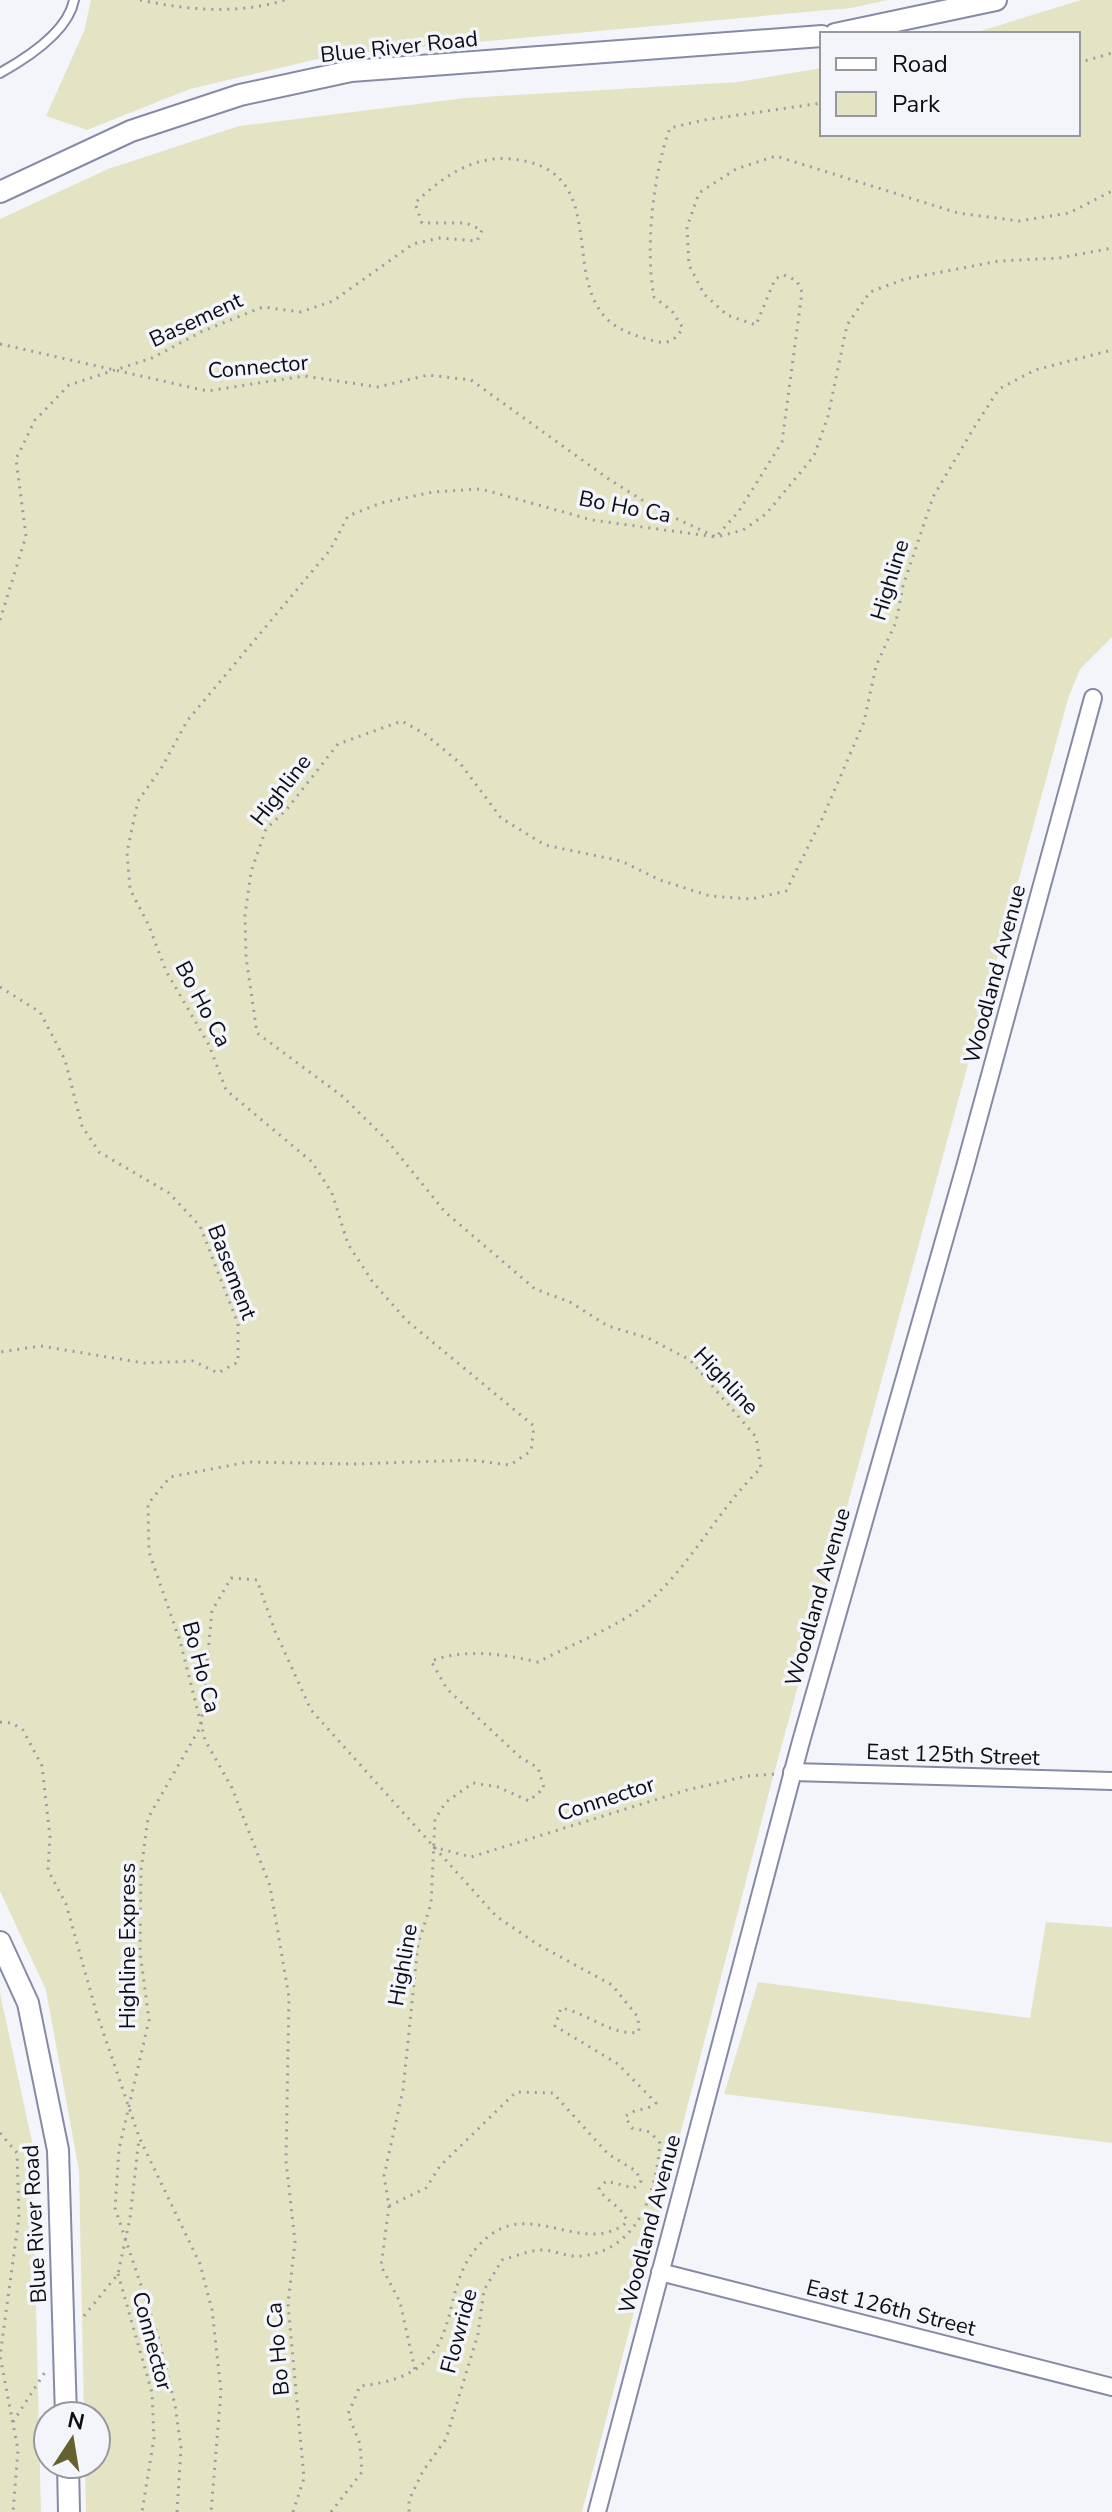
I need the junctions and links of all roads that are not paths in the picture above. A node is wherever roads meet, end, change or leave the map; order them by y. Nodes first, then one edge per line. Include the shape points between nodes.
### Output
1 (74, 0) edge
2 (996, 0) edge
3 (844, 32) edge
4 (820, 36) edge
5 (0, 73) edge
6 (0, 192) edge
7 (1093, 698) dead end
8 (792, 1772) junction
9 (1112, 1781) edge
10 (0, 1942) edge
11 (660, 2272) junction
12 (1112, 2387) edge
13 (66, 2400) edge
14 (68, 2480) edge
15 (69, 2512) edge
16 (597, 2512) edge

1 - 5 lane via 72,14 29,56
2 - 3 street
4 - 6 street, Blue River Road via 351,71 240,95 131,131
7 - 8 street, Woodland Avenue
8 - 9 street, East 125th Street
8 - 11 street, Woodland Avenue
10 - 13 street, Blue River Road via 28,2003 58,2150
11 - 12 street, East 126th Street
11 - 16 street, Woodland Avenue
14 - 15 street

